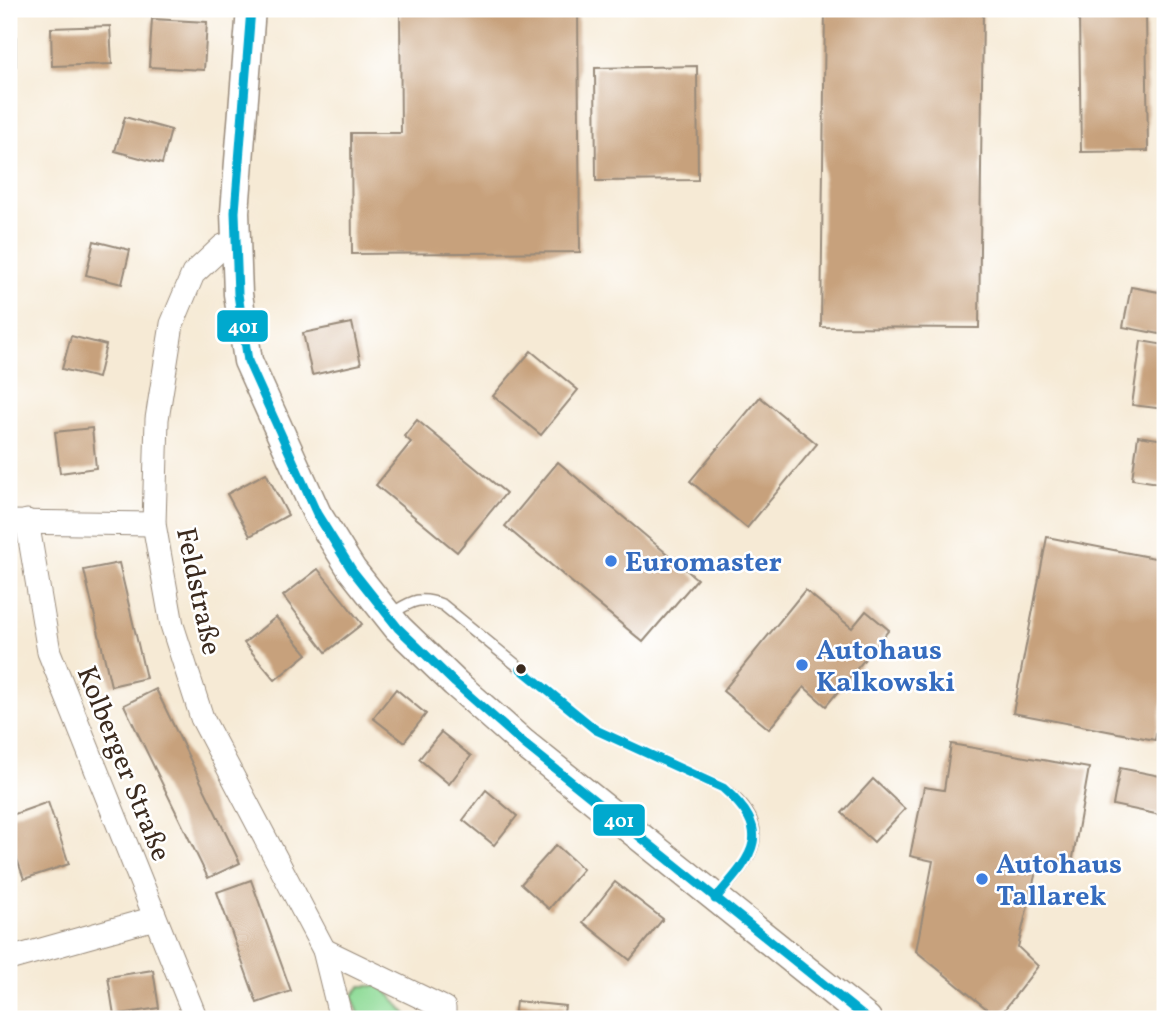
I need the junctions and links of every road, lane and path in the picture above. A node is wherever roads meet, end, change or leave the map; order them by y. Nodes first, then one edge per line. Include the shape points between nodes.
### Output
1 (251, 9) edge
2 (236, 242) junction
3 (18, 521) edge
4 (155, 524) junction
5 (388, 615) junction
6 (715, 899) junction
7 (155, 918) junction
8 (324, 950) junction
9 (9, 959) edge
10 (196, 1019) edge
11 (341, 1019) edge
12 (444, 1019) edge
13 (867, 1019) edge

1 - 2 street
2 - 4 street, Feldstraße via 223,246 193,274 172,324 156,419
2 - 5 street via 248,361 317,514 352,570
3 - 4 street
3 - 7 street, Kolberger Straße via 49,652
4 - 8 street, Feldstraße via 172,625 202,718
5 - 6 street via 523,743
5 - 6 lane via 415,600 443,605 596,730 735,797 755,833 753,849
6 - 13 street
7 - 9 street
7 - 10 street, Kolberger Straße
8 - 11 street, Feldstraße
8 - 12 street via 444,1008

